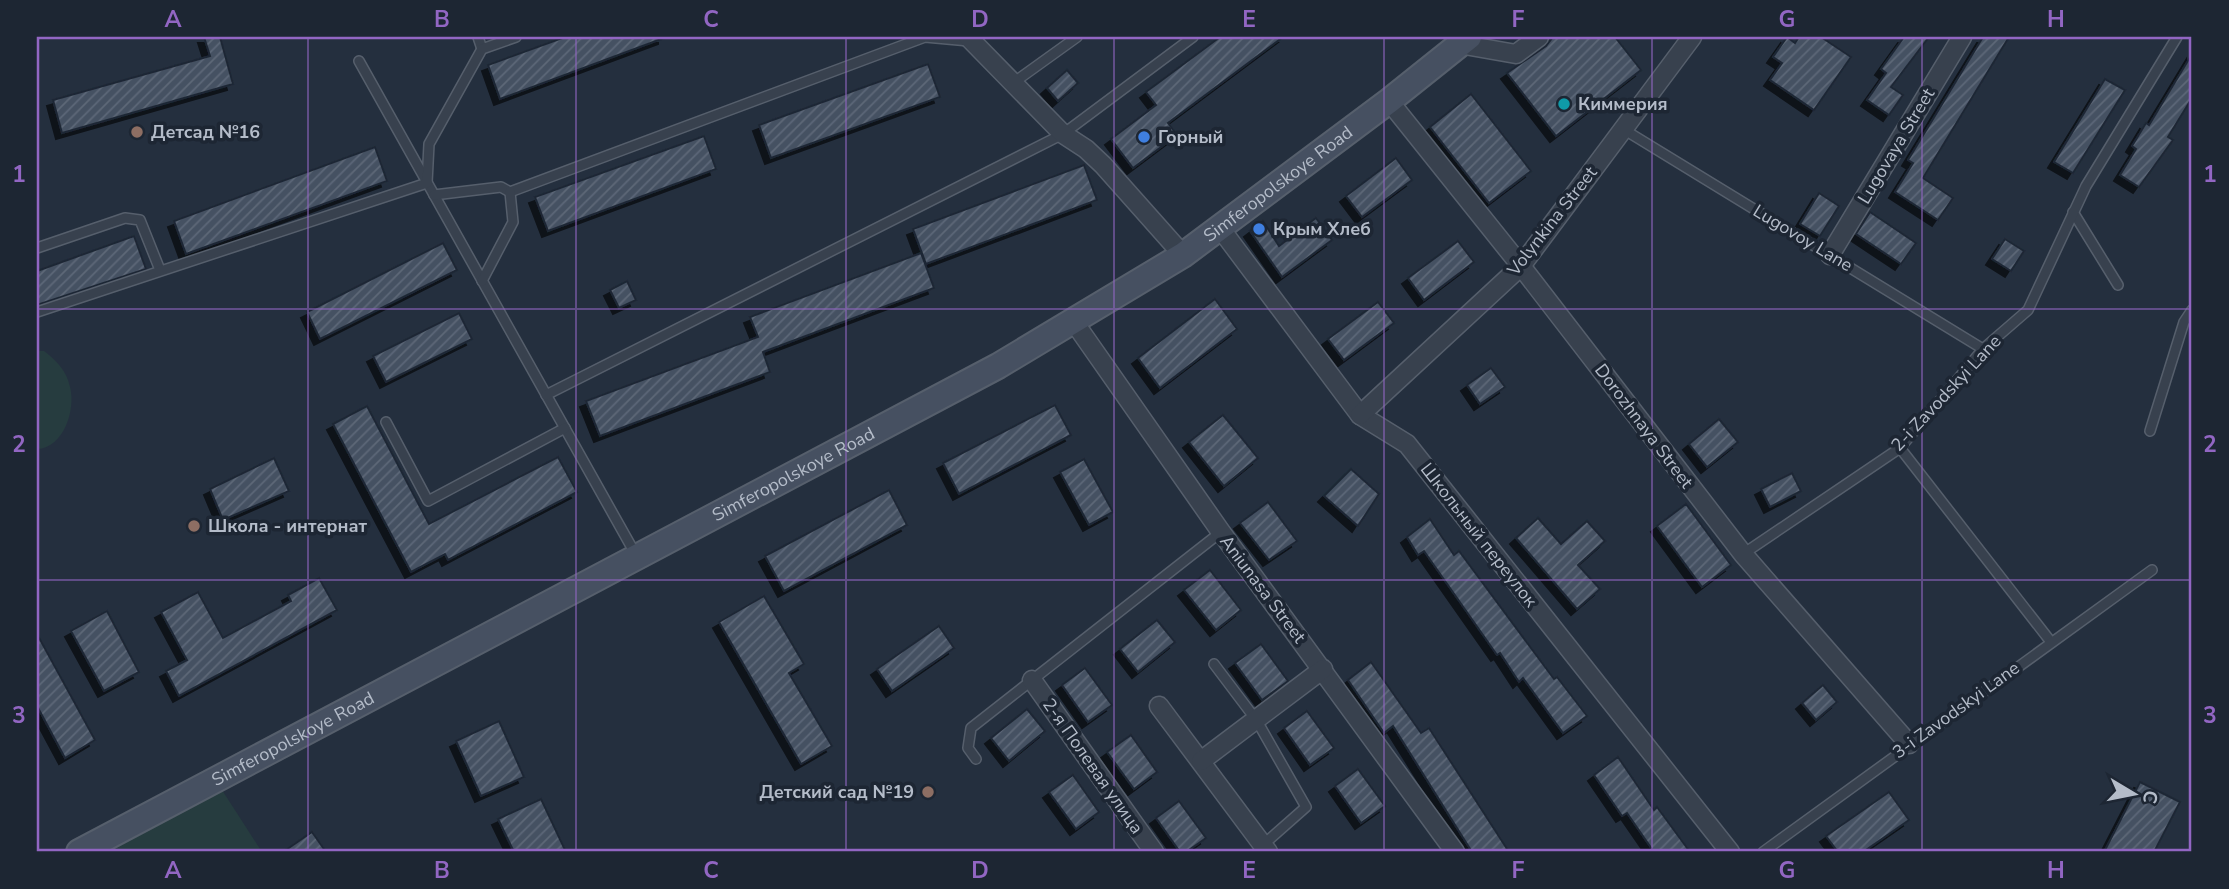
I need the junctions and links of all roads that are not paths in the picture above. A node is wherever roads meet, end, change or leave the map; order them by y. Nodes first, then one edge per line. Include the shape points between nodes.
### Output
1 (478, 37) edge
2 (516, 37) edge
3 (1077, 37) edge
4 (1193, 37) edge
5 (1539, 37) edge
6 (1692, 37) edge
7 (1962, 37) edge
8 (2177, 37) edge
9 (971, 39) edge
10 (1464, 41) edge
11 (482, 49) junction
12 (359, 61) dead end
13 (1012, 84) junction
14 (1389, 100) junction
15 (1623, 129) junction
16 (1063, 134) junction
17 (427, 183) junction
18 (510, 192) junction
19 (434, 195) junction
20 (2073, 212) junction
21 (1220, 228) junction
22 (37, 248) edge
23 (1183, 255) junction
24 (1830, 255) junction
25 (1521, 265) junction
26 (160, 270) junction
27 (482, 281) junction
28 (2118, 285) dead end
29 (2192, 310) edge
30 (37, 312) edge
31 (1074, 322) junction
32 (1983, 349) junction
33 (546, 395) junction
34 (1360, 415) junction
35 (386, 422) dead end
36 (565, 428) junction
37 (2150, 431) dead end
38 (1900, 448) junction
39 (1220, 532) junction
40 (1743, 554) junction
41 (637, 557) junction
42 (2152, 570) dead end
43 (2051, 642) junction
44 (1214, 664) dead end
45 (1323, 669) junction
46 (1032, 680) junction
47 (1159, 706) dead end
48 (1256, 719) junction
49 (1909, 744) junction
50 (976, 759) dead end
51 (1200, 761) junction
52 (1266, 849) edge
53 (79, 852) edge
54 (1154, 852) edge
55 (1455, 852) edge
56 (1730, 852) edge
57 (1763, 852) edge

1 - 11 lane
2 - 11 lane
3 - 13 lane
4 - 16 lane
5 - 10 street via 1516,54
6 - 15 street, Volynkina Street
7 - 24 street, Lugovaya Street
8 - 20 lane, 2-i Zavodskyi Lane
9 - 13 street
9 - 18 lane via 925,37
10 - 14 main road, Simferopolskoye Road
11 - 17 lane via 429,144
12 - 17 lane
13 - 16 street
14 - 21 main road, Simferopolskoye Road
14 - 25 street, Dorozhnaya Street
15 - 24 lane, Lugovoy Lane
15 - 25 street, Volynkina Street
16 - 23 street via 1103,165
16 - 33 lane
17 - 19 lane
17 - 26 lane
18 - 19 lane via 501,187
18 - 27 lane via 513,222
19 - 27 lane
20 - 28 lane
20 - 32 lane, 2-i Zavodskyi Lane via 2028,310
21 - 23 main road, Simferopolskoye Road
21 - 34 street, Школьный переулок
22 - 26 lane via 125,218 140,220
23 - 31 main road, Simferopolskoye Road
24 - 32 lane, Lugovoy Lane
25 - 34 street, Volynkina Street
25 - 40 street, Dorozhnaya Street
26 - 30 lane
27 - 33 lane
29 - 37 lane via 2184,322
31 - 39 street, Aniunasa Street
31 - 41 main road, Simferopolskoye Road
32 - 38 lane, 2-i Zavodskyi Lane
33 - 36 lane
34 - 56 street, Школьный переулок via 1407,444
35 - 36 lane via 428,501
36 - 41 lane
38 - 40 lane, 2-i Zavodskyi Lane
38 - 43 lane
39 - 45 street, Aniunasa Street
39 - 46 lane
40 - 49 street, Dorozhnaya Street
41 - 53 main road, Simferopolskoye Road
42 - 43 lane, 3-i Zavodskyi Lane
43 - 49 lane, 3-i Zavodskyi Lane
44 - 48 lane
45 - 48 street
45 - 55 street, Aniunasa Street
46 - 50 lane via 971,727 968,748
46 - 54 street, 2-я Полевая улица
47 - 51 street
48 - 51 street
48 - 52 lane via 1306,807
49 - 57 lane, 3-i Zavodskyi Lane
51 - 52 street

